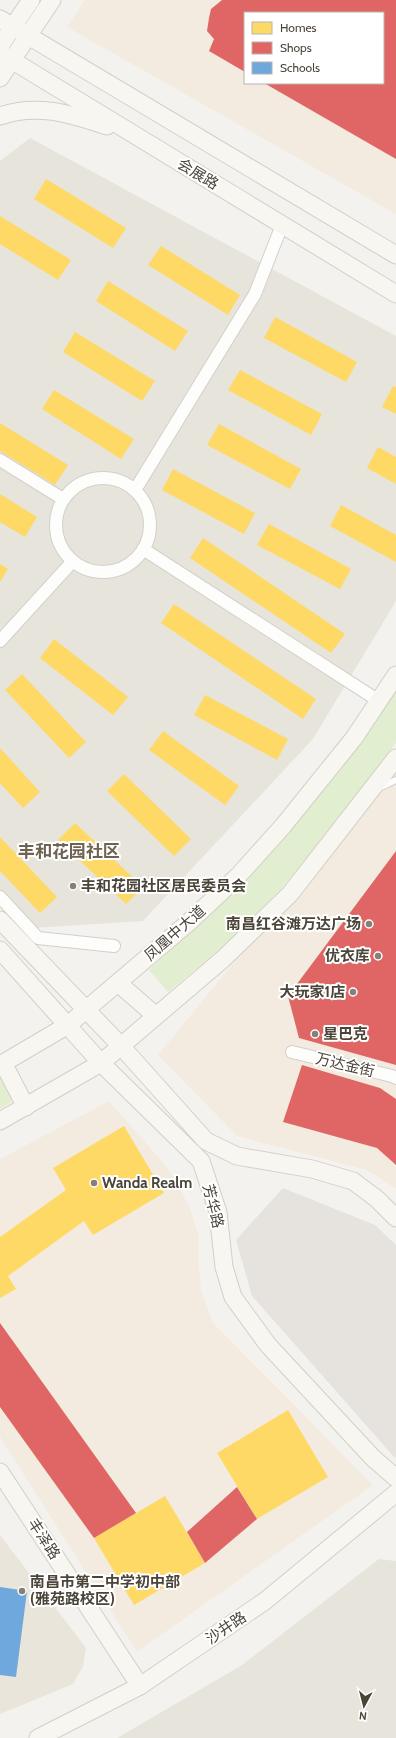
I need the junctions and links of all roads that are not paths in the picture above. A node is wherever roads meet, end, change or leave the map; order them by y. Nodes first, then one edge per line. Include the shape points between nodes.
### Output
1 (31, 0) edge
2 (52, 0) edge
3 (7, 23) edge
4 (28, 36) junction
5 (0, 46) edge
6 (6, 57) edge
7 (0, 78) edge
8 (0, 116) edge
9 (131, 133) junction
10 (282, 225) junction
11 (396, 256) edge
12 (396, 294) edge
13 (0, 460) edge
14 (135, 490) junction
15 (63, 499) junction
16 (143, 549) junction
17 (73, 561) junction
18 (0, 641) edge
19 (396, 675) edge
20 (379, 701) junction
21 (396, 758) edge
22 (396, 780) edge
23 (369, 793) junction
24 (0, 897) edge
25 (0, 920) edge
26 (114, 946) dead end
27 (0, 950) edge
28 (118, 982) junction
29 (86, 1010) junction
30 (156, 1016) junction
31 (68, 1025) junction
32 (121, 1046) junction
33 (292, 1052) dead end
34 (102, 1063) junction
35 (2, 1064) edge
36 (396, 1078) edge
37 (26, 1107) junction
38 (0, 1121) edge
39 (396, 1218) edge
40 (0, 1472) edge
41 (396, 1478) edge
42 (396, 1493) edge
43 (140, 1686) junction
44 (38, 1738) edge

1 - 3 main road
2 - 4 main road
3 - 4 main road
3 - 5 main road
4 - 6 main road
4 - 11 main road
6 - 7 main road
6 - 9 main road, 会展路
8 - 9 main road via 15,111 64,112
9 - 10 main road, 会展路
10 - 12 main road, 会展路
10 - 14 street via 255,294
13 - 15 street
14 - 15 street via 121,481 105,477 88,480 74,487
14 - 16 street via 148,512 149,531
15 - 17 street via 57,512 56,532 64,551
16 - 17 street via 132,561 118,569 103,572 87,569
16 - 20 street
17 - 18 street
19 - 20 main road, 凤凰中大道
20 - 28 main road, 凤凰中大道 via 354,738 283,826 238,876 188,923
21 - 23 main road
22 - 23 lane
23 - 30 main road via 290,894 223,959
24 - 26 street via 38,938
25 - 29 main road
27 - 31 main road, 芳华路
28 - 29 main road, 凤凰中大道
28 - 30 main road
29 - 31 main road, 凤凰中大道
29 - 32 main road
30 - 32 main road
31 - 34 main road, 芳华路
31 - 35 main road, 凤凰中大道
32 - 34 main road
32 - 39 main road via 206,1141 237,1156 312,1169 353,1181 377,1199
33 - 36 street, 万达金街
34 - 37 main road
34 - 41 main road, 芳华路 via 201,1161 218,1212 224,1267 233,1297 268,1345 373,1458
35 - 37 main road
37 - 38 main road
40 - 43 main road, 丰泽路
42 - 43 main road, 沙井路 via 265,1601
43 - 44 main road, 沙井路

